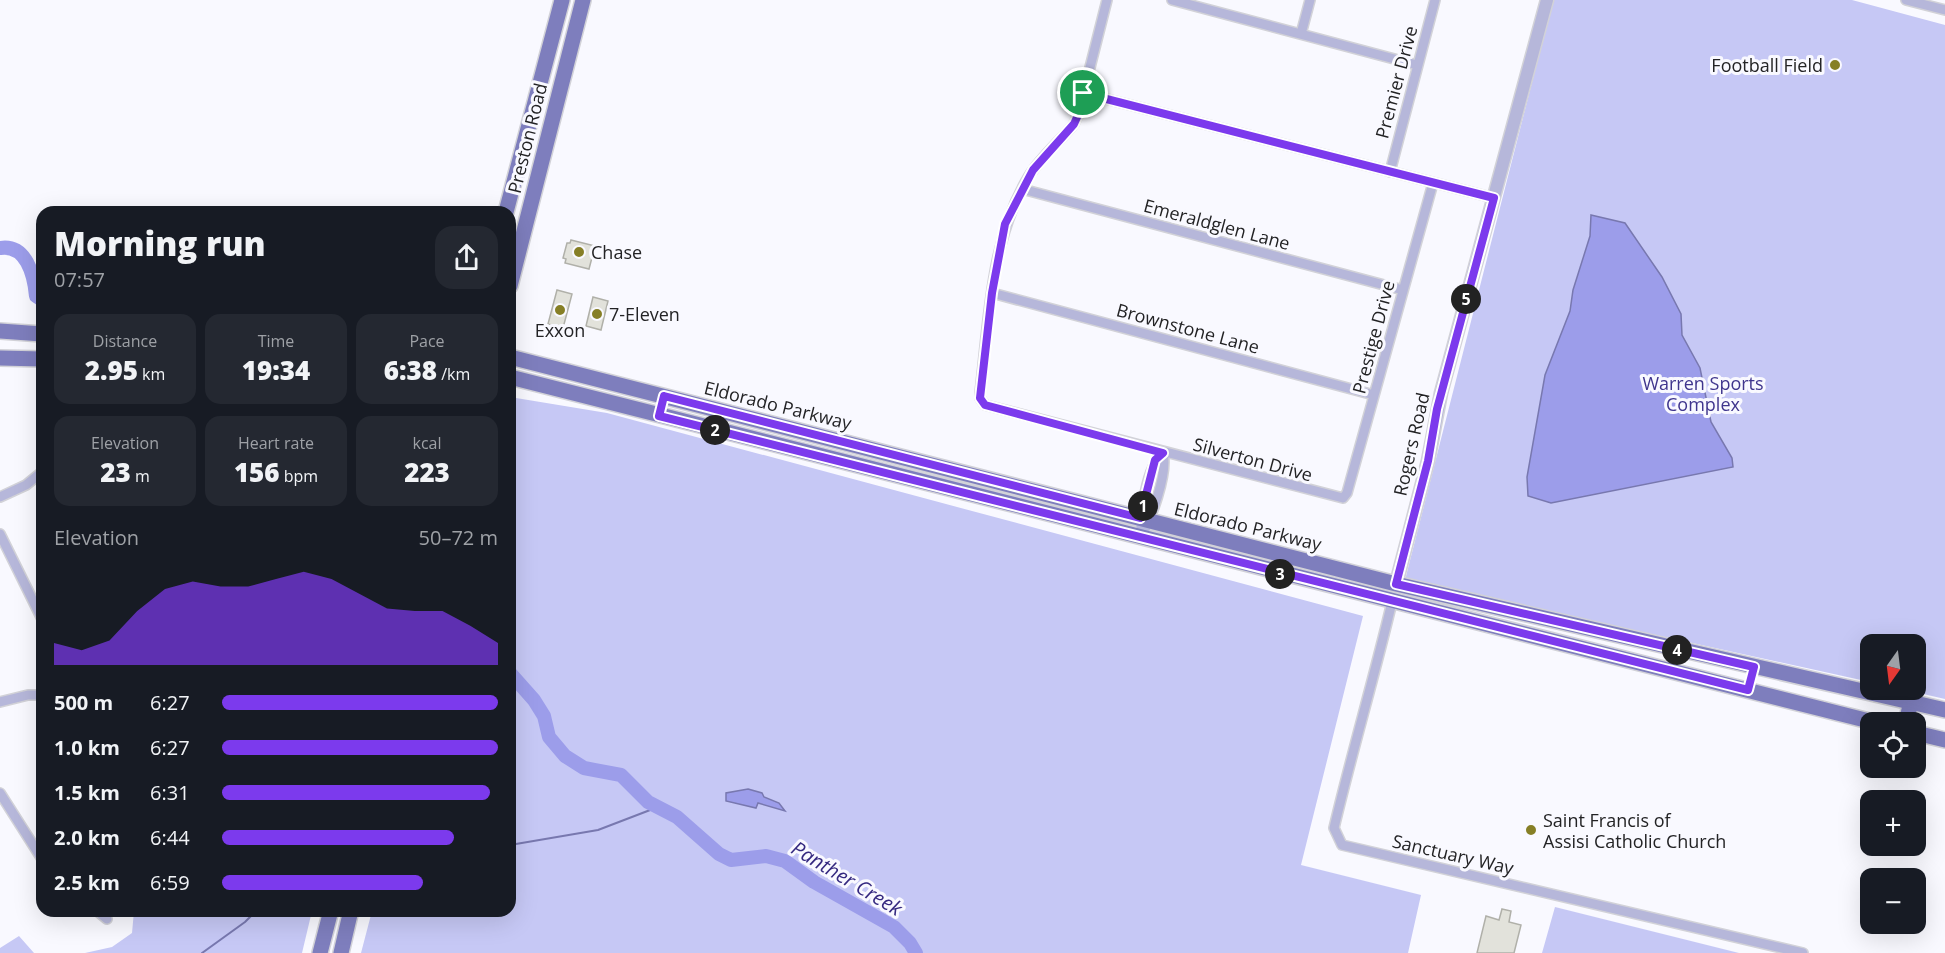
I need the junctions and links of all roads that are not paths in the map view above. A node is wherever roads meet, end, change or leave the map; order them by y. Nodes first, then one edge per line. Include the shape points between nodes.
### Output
1 (561, 0) edge
2 (583, 0) edge
3 (1107, 0) edge
4 (1310, 0) edge
5 (1435, 0) edge
6 (1547, 0) edge
7 (1906, 0) edge
8 (1178, 1) edge
9 (1945, 10) edge
10 (1301, 34) junction
11 (1417, 65) junction
12 (1083, 93) junction
13 (535, 98) junction
14 (556, 104) junction
15 (1390, 172) junction
16 (1433, 183) junction
17 (1022, 189) junction
18 (1494, 198) junction
19 (508, 206) edge
20 (516, 262) edge
21 (1403, 290) junction
22 (992, 293) junction
23 (0, 331) edge
24 (36, 334) edge
25 (0, 358) edge
26 (36, 359) edge
27 (516, 359) edge
28 (516, 379) edge
29 (1374, 395) junction
30 (664, 396) junction
31 (659, 416) junction
32 (822, 436) junction
33 (1163, 453) junction
34 (817, 456) junction
35 (36, 477) edge
36 (0, 497) edge
37 (1343, 498) joint
38 (1145, 519) junction
39 (0, 534) edge
40 (1141, 538) junction
41 (1396, 584) junction
42 (1392, 602) junction
43 (36, 607) edge
44 (1584, 629) junction
45 (1579, 648) junction
46 (1754, 667) junction
47 (36, 690) edge
48 (1748, 690) junction
49 (28, 695) junction
50 (36, 695) edge
51 (0, 702) edge
52 (1915, 702) junction
53 (1945, 710) edge
54 (1911, 712) edge
55 (1915, 712) edge
56 (1860, 719) edge
57 (1926, 735) edge
58 (1945, 740) edge
59 (0, 793) edge
60 (36, 850) edge
61 (105, 917) edge
62 (330, 917) edge
63 (349, 917) edge
64 (107, 919) dead end
65 (320, 953) edge
66 (341, 953) edge
67 (1803, 953) edge

1 - 13 main road, Preston Road
2 - 14 main road, Preston Road
3 - 12 street
4 - 10 street
5 - 11 street, Premier Drive
6 - 18 street, Rogers Road
7 - 9 street
8 - 10 street
10 - 11 street
11 - 15 street, Premier Drive
12 - 15 street
12 - 17 street via 1074,124 1033,170
13 - 14 main road
13 - 19 main road, Preston Road
14 - 20 main road, Preston Road
15 - 16 street
16 - 18 street
16 - 21 street, Prestige Drive
17 - 21 street, Emeraldglen Lane
17 - 22 street via 1005,224
18 - 41 street, Rogers Road via 1437,409 1428,461
21 - 29 street, Prestige Drive
22 - 29 street, Brownstone Lane
22 - 33 street, Silverton Drive via 981,402
23 - 24 main road
25 - 26 main road
27 - 30 main road, Eldorado Parkway
28 - 31 main road
29 - 37 street, Prestige Drive
30 - 31 main road
30 - 32 main road, Eldorado Parkway
31 - 34 main road
32 - 34 main road
32 - 38 main road, Eldorado Parkway
33 - 37 street, Silverton Drive
33 - 38 street via 1165,462
34 - 40 main road
35 - 36 street
38 - 40 street
38 - 41 main road, Eldorado Parkway
39 - 43 street
40 - 42 main road
41 - 42 main road
41 - 44 main road, Eldorado Parkway
42 - 45 main road
42 - 67 street, Sanctuary Way via 1334,828 1342,845
44 - 45 main road
44 - 46 main road, Eldorado Parkway
45 - 48 main road
46 - 48 main road
46 - 52 main road, Eldorado Parkway
47 - 49 street
48 - 56 main road
49 - 50 street
49 - 51 street
52 - 53 main road, Eldorado Parkway
52 - 54 main road
52 - 55 main road
57 - 58 main road
59 - 60 street
61 - 64 street
62 - 65 main road
63 - 66 main road

